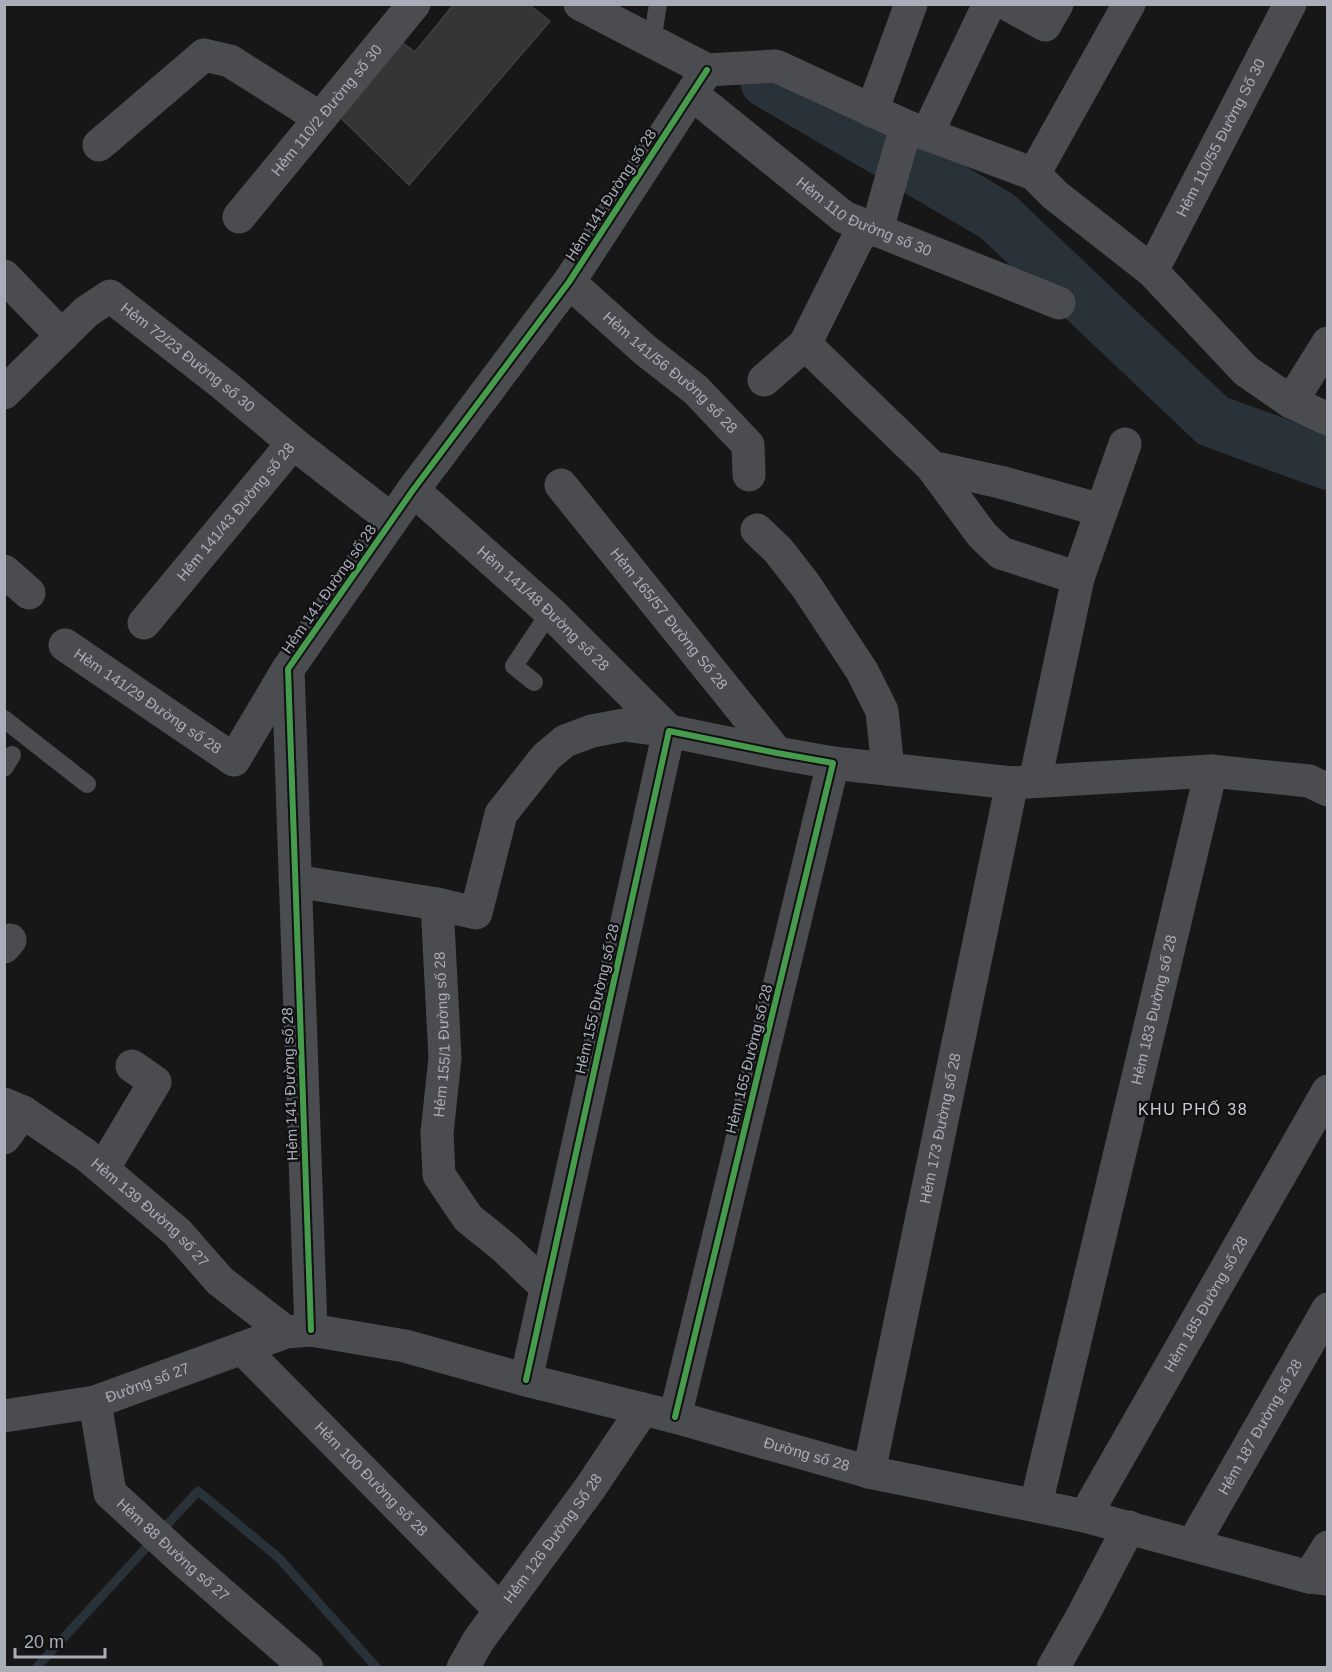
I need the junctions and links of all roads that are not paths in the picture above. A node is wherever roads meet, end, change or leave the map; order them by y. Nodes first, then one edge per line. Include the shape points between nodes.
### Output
1 (414, 4) edge
2 (580, 4) edge
3 (658, 4) edge
4 (911, 4) edge
5 (989, 4) edge
6 (1007, 4) edge
7 (1057, 4) edge
8 (1129, 4) edge
9 (1290, 4) edge
10 (652, 42) junction
11 (699, 82) junction
12 (872, 111) junction
13 (320, 118) junction
14 (912, 134) junction
15 (99, 145) dead end
16 (1034, 174) junction
17 (238, 217) dead end
18 (871, 228) junction
19 (1152, 271) junction
20 (4, 276) edge
21 (569, 282) junction
22 (1059, 303) dead end
23 (62, 336) junction
24 (1328, 343) edge
25 (805, 344) junction
26 (764, 380) dead end
27 (4, 393) edge
28 (1292, 402) junction
29 (1328, 419) edge
30 (292, 443) junction
31 (1125, 444) dead end
32 (932, 467) junction
33 (749, 475) dead end
34 (561, 485) dead end
35 (413, 490) junction
36 (1101, 510) junction
37 (392, 520) junction
38 (757, 530) dead end
39 (4, 571) edge
40 (1078, 578) junction
41 (29, 593) dead end
42 (550, 612) junction
43 (144, 622) dead end
44 (65, 645) dead end
45 (288, 669) junction
46 (534, 682) dead end
47 (4, 719) edge
48 (669, 731) junction
49 (777, 753) junction
50 (833, 762) junction
51 (888, 769) junction
52 (1211, 771) junction
53 (1023, 782) junction
54 (87, 784) dead end
55 (1328, 790) edge
56 (295, 882) junction
57 (437, 904) junction
58 (132, 1066) dead end
59 (1328, 1091) edge
60 (11, 1118) edge
61 (103, 1169) junction
62 (546, 1287) junction
63 (1328, 1309) edge
64 (298, 1331) junction
65 (242, 1348) junction
66 (526, 1380) junction
67 (95, 1402) junction
68 (643, 1409) junction
69 (4, 1416) edge
70 (675, 1417) junction
71 (869, 1472) junction
72 (1036, 1504) junction
73 (1085, 1516) junction
74 (1129, 1527) junction
75 (1192, 1544) junction
76 (1328, 1547) edge
77 (1318, 1578) edge
78 (500, 1610) junction
79 (307, 1668) edge
80 (463, 1668) edge
81 (1053, 1668) edge

1 - 13 street, Hẻm 110/2 Đường số 30
2 - 10 street, Hẻm 110 Đường số 30
3 - 10 lane
4 - 12 street
5 - 14 street
6 - 7 street via 1045,25
8 - 16 street
9 - 19 street, Hẻm 110/55 Đường Số 30
10 - 11 street, Hẻm 110 Đường số 30
11 - 12 street via 776,66
11 - 18 street, Hẻm 110 Đường số 30 via 844,218
11 - 21 street, Hẻm 141 Đường số 28
12 - 14 street
13 - 15 street via 230,61 204,55
13 - 17 street, Hẻm 110/2 Đường số 30
14 - 16 street
14 - 18 street
16 - 19 street
18 - 22 street, Hẻm 110 Đường số 30
18 - 25 street
19 - 28 street via 1246,370
20 - 23 street
21 - 33 street, Hẻm 141/56 Đường số 28 via 696,390 748,445
21 - 35 street, Hẻm 141 Đường số 28
23 - 27 street, Hẻm 72/23 Đường số 30
23 - 30 street, Hẻm 72/23 Đường số 30 via 86,312 110,296
24 - 28 street
25 - 26 street
25 - 32 street
28 - 29 street
30 - 37 street, Hẻm 141/43 Đường số 28
30 - 43 street, Hẻm 141/43 Đường số 28
31 - 36 street, Hẻm 173 Đường số 28
32 - 36 street
32 - 40 street via 982,535 1001,553
34 - 49 street, Hẻm 165/57 Đường Số 28
35 - 37 street, Hẻm 141 Đường số 28
35 - 42 street, Hẻm 141/48 Đường số 28
36 - 40 street, Hẻm 173 Đường số 28
37 - 45 street, Hẻm 141 Đường số 28
38 - 51 street via 806,586 862,671 882,711
39 - 41 street
40 - 53 street, Hẻm 173 Đường số 28
42 - 46 lane via 514,666
42 - 48 street, Hẻm 141/48 Đường số 28
44 - 45 street, Hẻm 141/29 Đường số 28 via 234,760
45 - 56 street, Hẻm 141 Đường số 28
47 - 54 lane
48 - 49 street
48 - 57 street via 624,725 566,741 546,757 501,814 476,913
48 - 62 street, Hẻm 155 Đường số 28
49 - 50 street
50 - 51 street
50 - 70 street, Hẻm 165 Đường số 28
51 - 53 street
52 - 53 street
52 - 55 street via 1309,781
52 - 72 street, Hẻm 183 Đường số 28
53 - 71 street, Hẻm 173 Đường số 28
56 - 57 street
56 - 64 street, Hẻm 141 Đường số 28
57 - 62 street, Hẻm 155/1 Đường số 28 via 444,1058 437,1133 439,1175 468,1218
58 - 61 street via 155,1082
59 - 73 street, Hẻm 185 Đường số 28
60 - 61 street, Hẻm 139 Đường số 27 via 86,1155
61 - 64 street, Hẻm 139 Đường số 27 via 177,1232 220,1281
62 - 66 street, Hẻm 155 Đường số 28
63 - 75 street, Hẻm 187 Đường số 28
64 - 65 street, Đường số 27
64 - 66 street, Đường số 28 via 405,1347
65 - 67 street, Đường số 27
65 - 78 street, Hẻm 100 Đường số 28
66 - 68 street, Đường số 28
67 - 69 street, Đường số 27
67 - 79 street, Hẻm 88 Đường số 27 via 110,1493
68 - 70 street, Đường số 28
68 - 78 street, Hẻm 126 Đường Số 28
70 - 71 street, Đường số 28
71 - 72 street, Đường số 28
72 - 73 street, Đường số 28
73 - 74 street, Đường số 28
74 - 75 street, Đường số 28
74 - 81 street
75 - 77 street, Đường số 28
76 - 77 street
78 - 80 street, Hẻm 126 Đường Số 28

